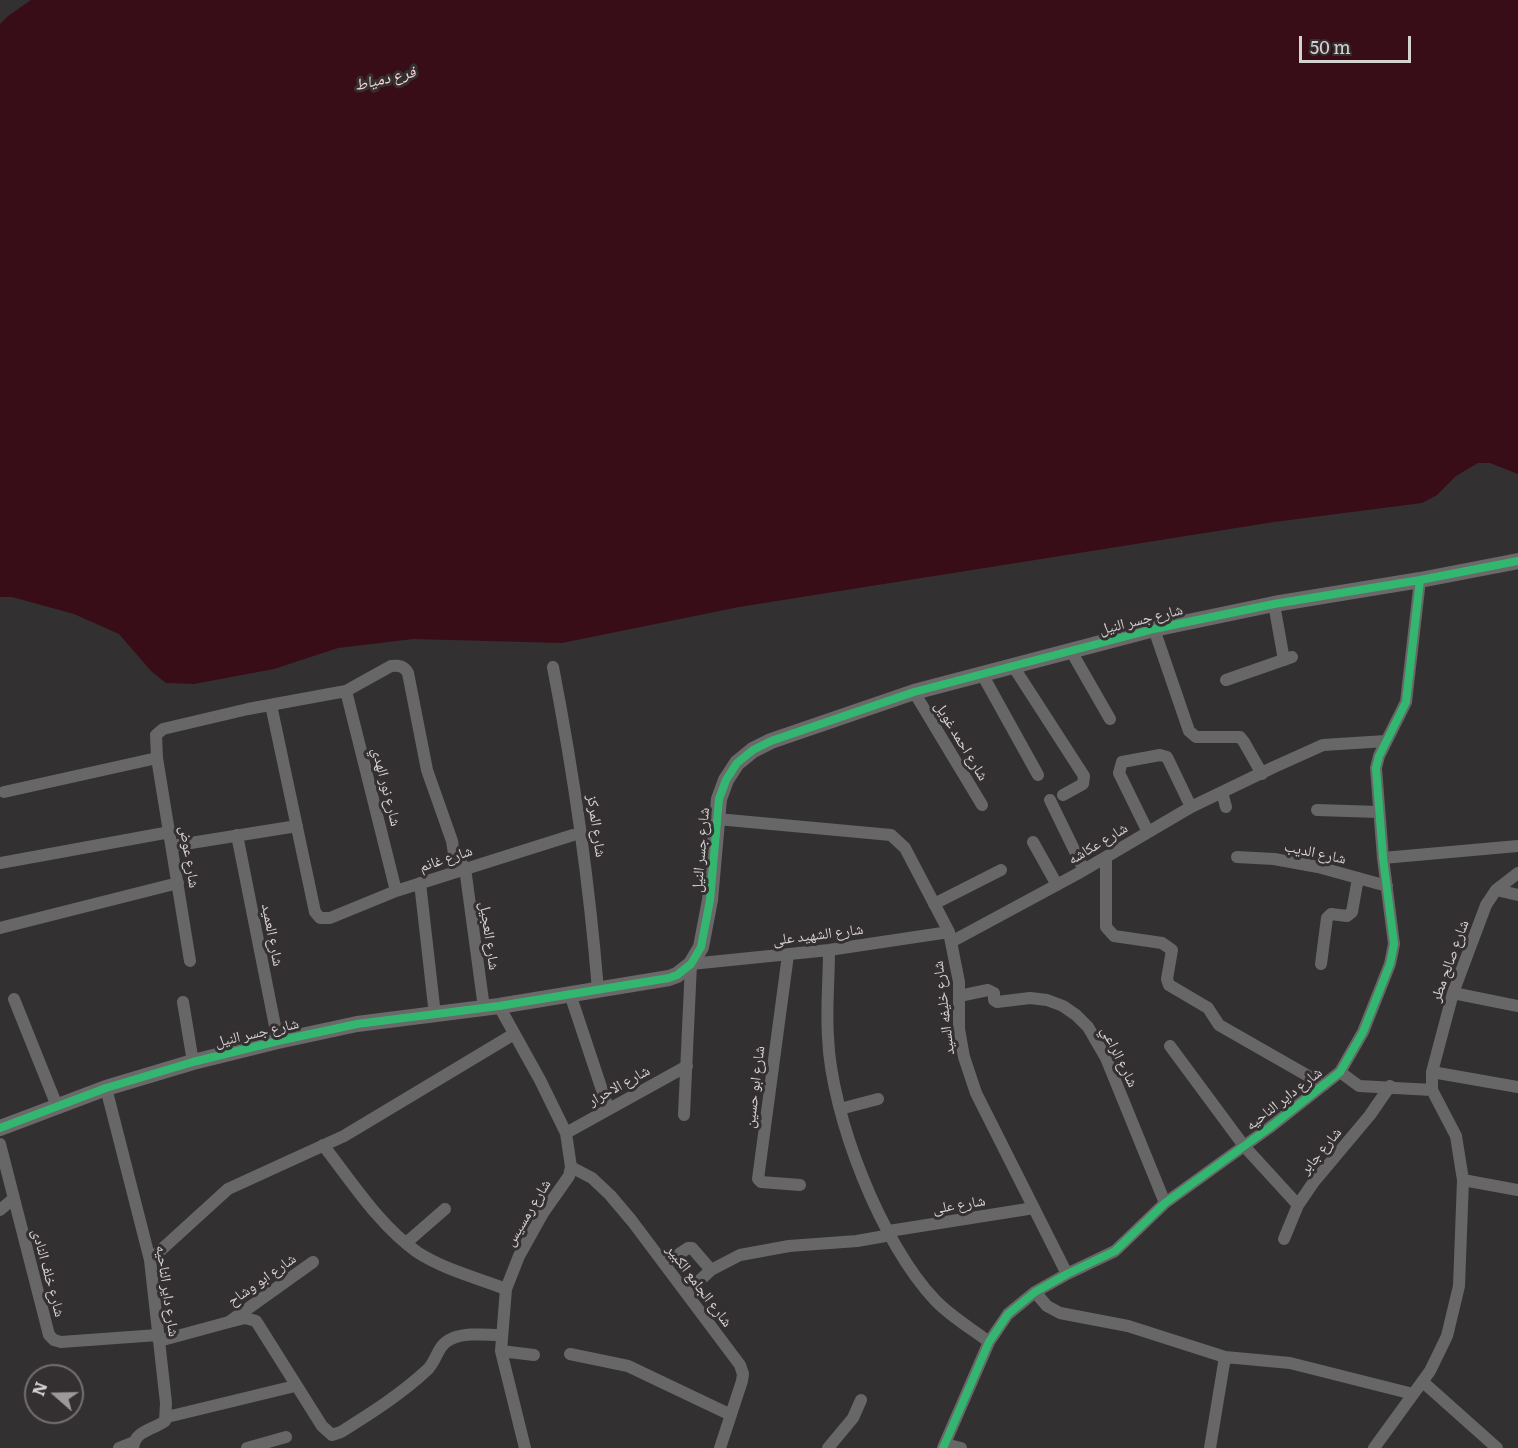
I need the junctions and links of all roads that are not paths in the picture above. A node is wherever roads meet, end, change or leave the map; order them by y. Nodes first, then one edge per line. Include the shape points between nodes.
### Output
1 (1518, 561) edge
2 (1420, 580) junction
3 (1274, 604) junction
4 (1154, 629) junction
5 (1071, 651) junction
6 (1013, 666) junction
7 (553, 667) dead end
8 (982, 674) junction
9 (1226, 680) dead end
10 (346, 691) junction
11 (914, 692) junction
12 (271, 705) junction
13 (1110, 718) dead end
14 (1386, 741) junction
15 (158, 758) junction
16 (1262, 774) junction
17 (1038, 775) dead end
18 (4, 792) dead end
19 (1222, 792) junction
20 (1063, 795) dead end
21 (1050, 800) dead end
22 (982, 805) dead end
23 (1191, 807) junction
24 (1226, 807) dead end
25 (1317, 810) dead end
26 (1379, 812) junction
27 (717, 819) junction
28 (297, 826) junction
29 (170, 832) junction
30 (1148, 832) junction
31 (237, 835) junction
32 (573, 835) dead end
33 (1033, 842) dead end
34 (172, 846) junction
35 (1518, 846) edge
36 (1106, 857) junction
37 (1236, 857) dead end
38 (1383, 858) junction
39 (0, 863) edge
40 (465, 868) junction
41 (1001, 870) dead end
42 (1084, 870) junction
43 (1518, 873) edge
44 (1358, 878) junction
45 (178, 883) junction
46 (420, 883) junction
47 (1057, 885) junction
48 (1387, 886) junction
49 (1496, 890) junction
50 (396, 891) junction
51 (1518, 895) edge
52 (934, 904) junction
53 (0, 928) edge
54 (950, 937) junction
55 (829, 950) junction
56 (788, 955) junction
57 (190, 961) dead end
58 (691, 964) junction
59 (1321, 964) dead end
60 (598, 990) junction
61 (1453, 993) junction
62 (570, 994) junction
63 (959, 996) junction
64 (14, 999) dead end
65 (183, 1002) dead end
66 (1518, 1006) edge
67 (492, 1007) junction
68 (435, 1015) junction
69 (514, 1034) junction
70 (278, 1041) junction
71 (1170, 1046) dead end
72 (193, 1062) junction
73 (687, 1066) junction
74 (1340, 1072) junction
75 (1432, 1072) junction
76 (1324, 1085) junction
77 (1390, 1086) junction
78 (1518, 1087) edge
79 (106, 1088) junction
80 (1432, 1089) junction
81 (878, 1099) dead end
82 (57, 1106) junction
83 (608, 1108) junction
84 (840, 1109) junction
85 (684, 1115) dead end
86 (0, 1128) edge
87 (566, 1133) junction
88 (0, 1144) edge
89 (323, 1145) junction
90 (1244, 1146) junction
91 (571, 1167) junction
92 (1462, 1180) junction
93 (800, 1185) dead end
94 (1518, 1190) edge
95 (13, 1199) junction
96 (1165, 1203) junction
97 (1298, 1205) junction
98 (1034, 1208) junction
99 (445, 1209) dead end
100 (0, 1210) edge
101 (890, 1233) junction
102 (1284, 1239) dead end
103 (406, 1243) junction
104 (150, 1260) junction
105 (313, 1262) dead end
106 (664, 1264) junction
107 (711, 1270) junction
108 (1067, 1274) junction
109 (506, 1288) junction
110 (1035, 1292) junction
111 (686, 1293) junction
112 (229, 1322) junction
113 (502, 1335) junction
114 (159, 1338) junction
115 (989, 1342) junction
116 (501, 1351) junction
117 (570, 1354) dead end
118 (534, 1355) dead end
119 (1224, 1357) junction
120 (1423, 1382) junction
121 (295, 1386) junction
122 (1413, 1394) junction
123 (861, 1400) dead end
124 (731, 1414) junction
125 (167, 1417) junction
126 (286, 1437) dead end
127 (133, 1445) edge
128 (944, 1446) edge
129 (119, 1448) edge
130 (247, 1448) edge
131 (525, 1448) edge
132 (720, 1448) edge
133 (828, 1448) edge
134 (961, 1448) edge
135 (1210, 1448) edge
136 (1374, 1448) edge
137 (1497, 1448) edge

1 - 2 street, شارع جسر النيل
2 - 3 street, شارع جسر النيل
2 - 14 street, شارع داير الناحيه via 1406,702
3 - 4 street, شارع جسر النيل
3 - 9 street via 1288,658
4 - 5 street, شارع جسر النيل
4 - 16 street via 1189,731 1196,737 1240,737
5 - 6 street, شارع جسر النيل
5 - 13 street
6 - 8 street, شارع جسر النيل
6 - 20 street via 1084,776 1083,784
7 - 60 street, شارع المركز via 582,827
8 - 11 street, شارع جسر النيل
8 - 17 street
10 - 12 street
10 - 40 street, شارع العجيل via 391,666 406,670 427,770 454,854
10 - 50 street, شارع نور الهدي
11 - 22 street, شارع احمد غويل
11 - 27 street, شارع جسر النيل via 753,750 737,763 726,780
12 - 15 street, شارع عوض via 163,729 155,738
12 - 28 street
14 - 16 street, شارع عكاشه via 1323,745
14 - 26 street, شارع داير الناحيه via 1376,768
15 - 18 street
15 - 29 street, شارع عوض
16 - 19 street, شارع عكاشه
19 - 23 street, شارع عكاشه
19 - 24 street
21 - 42 street
23 - 30 street, شارع عكاشه
23 - 30 street via 1167,757 1122,762 1119,773
25 - 26 street
26 - 38 street, شارع داير الناحيه
27 - 52 street, شارع خليفه السيد via 891,835 905,848
27 - 58 street, شارع جسر النيل via 710,900 701,947
28 - 31 street
28 - 50 street, شارع غانم via 315,912 320,918 330,918
29 - 34 street, شارع عوض
29 - 39 street
30 - 36 street, شارع عكاشه
31 - 34 street
31 - 70 street, شارع العميد
32 - 40 street, شارع غانم
33 - 47 street
34 - 45 street, شارع عوض
35 - 38 street
36 - 42 street, شارع عكاشه
36 - 76 street, شارع داير الناحيه via 1106,922 1110,934 1168,946 1172,950 1169,985 1208,1008 1219,1025
37 - 44 street, شارع الديب via 1274,859
38 - 48 street, شارع داير الناحيه
40 - 46 street, شارع غانم
40 - 67 street, شارع العجيل
41 - 52 street
42 - 47 street, شارع عكاشه
43 - 49 street, شارع صالح مطر
44 - 48 street, شارع الديب
44 - 59 street via 1352,912 1327,918
45 - 53 street
45 - 57 street, شارع عوض
46 - 50 street, شارع غانم
46 - 68 street
47 - 54 street, شارع عكاشه
48 - 74 street, شارع داير الناحيه via 1393,952 1364,1032
49 - 51 street
49 - 61 street, شارع صالح مطر via 1486,905
52 - 54 street, شارع خليفه السيد
54 - 55 street, شارع الشهيد على
54 - 63 street, شارع خليفه السيد
55 - 56 street, شارع الشهيد على
55 - 84 street via 828,1038
56 - 58 street, شارع الشهيد على
56 - 93 street, شارع ابو حسين via 758,1179
58 - 60 street, شارع جسر النيل via 669,978
58 - 73 street
60 - 62 street, شارع جسر النيل
61 - 66 street
61 - 75 street, شارع صالح مطر
62 - 67 street, شارع جسر النيل
62 - 83 street
63 - 96 street, شارع الراعي via 988,990 997,1002 1047,1000 1077,1015 1106,1058
63 - 98 street, شارع خليفه السيد via 964,1058 976,1094
64 - 82 street
65 - 72 street
67 - 68 street, شارع جسر النيل
67 - 69 street
68 - 70 street, شارع جسر النيل via 357,1024
69 - 87 street
69 - 89 street
70 - 72 street, شارع جسر النيل
71 - 90 street
72 - 79 street, شارع جسر النيل
73 - 83 street, شارع الاحرار
73 - 85 street
74 - 76 street, شارع داير الناحيه
74 - 77 street via 1359,1086
75 - 78 street
75 - 80 street, شارع صالح مطر
76 - 90 street, شارع داير الناحيه
77 - 80 street
77 - 97 street, شارع جابر
79 - 82 street, شارع جسر النيل
79 - 104 street, شارع داير الناحيه
80 - 92 street via 1456,1136
81 - 84 street
82 - 86 street, شارع جسر النيل
83 - 87 street, شارع الاحرار
84 - 101 street via 861,1176
87 - 91 street
88 - 95 street, شارع خلف النادى
89 - 103 street via 382,1220
89 - 104 street via 228,1189
90 - 96 street, شارع داير الناحيه
90 - 97 street
91 - 106 street, شارع الجامع الكبير via 603,1186
91 - 109 street, شارع رمسيس via 519,1256
92 - 94 street
92 - 120 street via 1459,1286 1443,1347
95 - 100 street
95 - 114 street, شارع خلف النادى via 49,1335 54,1340
96 - 108 street, شارع داير الناحيه via 1115,1251
97 - 102 street, شارع جابر
98 - 101 street, شارع على
98 - 108 street, شارع خليفه السيد
99 - 103 street
101 - 107 street, شارع على via 857,1241 789,1246 740,1255
101 - 115 street via 907,1264 936,1301
103 - 109 street via 444,1265
104 - 114 street, شارع داير الناحيه
105 - 112 street, شارع ابو وشاح
106 - 107 street via 692,1248
106 - 111 street, شارع الجامع الكبير
107 - 111 street, شارع على
108 - 110 street, شارع داير الناحيه
109 - 113 street, شارع رمسيس
110 - 115 street, شارع داير الناحيه via 1008,1314
110 - 119 street via 1047,1306 1060,1313 1128,1326
111 - 124 street, شارع الجامع الكبير via 742,1370
112 - 114 street, شارع ابو وشاح
112 - 121 street via 245,1318 256,1322
113 - 116 street, شارع رمسيس
113 - 121 street via 463,1335 445,1342 432,1365 402,1393 336,1434 328,1433 322,1426
114 - 125 street, شارع داير الناحيه
115 - 128 street, شارع داير الناحيه
116 - 118 street
116 - 131 street, شارع رمسيس
117 - 124 street via 628,1366
119 - 122 street via 1290,1363
119 - 135 street
120 - 122 street
120 - 137 street
121 - 125 street
122 - 136 street
123 - 133 street via 853,1418
124 - 132 street, شارع الجامع الكبير
125 - 127 street via 138,1435
126 - 130 street
127 - 129 street
128 - 134 street

